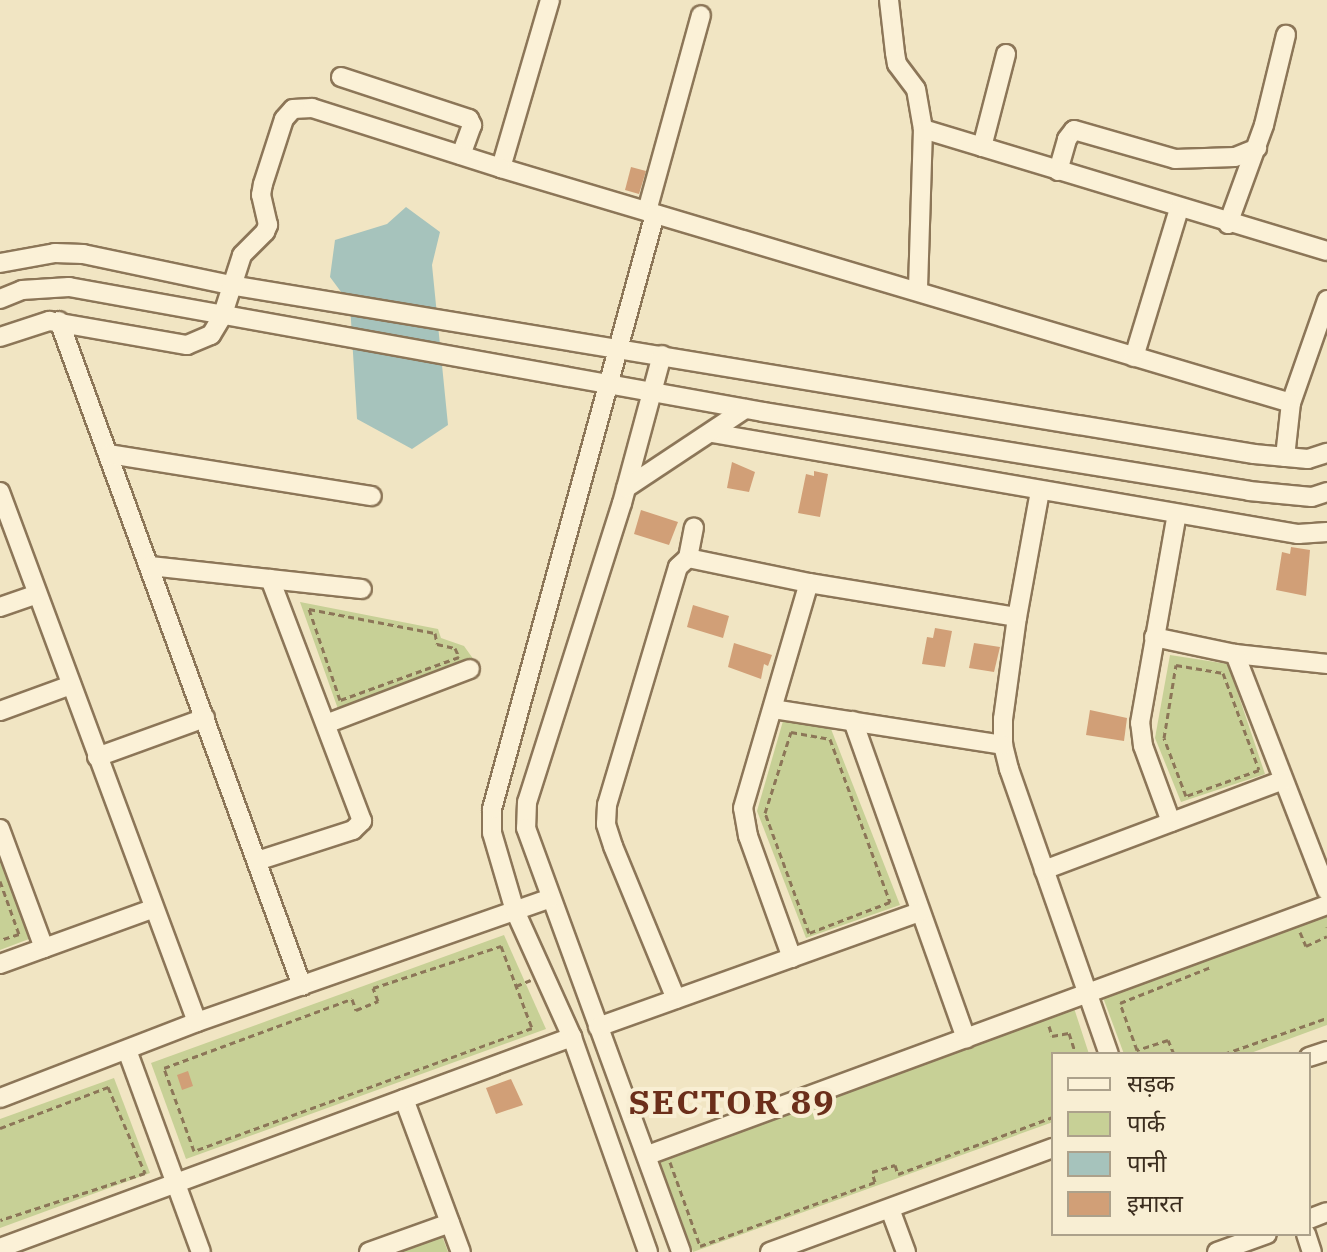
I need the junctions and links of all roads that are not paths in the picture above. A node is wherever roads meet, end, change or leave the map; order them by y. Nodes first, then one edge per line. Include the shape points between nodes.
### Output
1 (550, 0) edge
2 (889, 0) edge
3 (701, 15) dead end
4 (1286, 35) dead end
5 (1006, 54) dead end
6 (341, 77) dead end
7 (923, 129) junction
8 (982, 147) junction
9 (1257, 148) junction
10 (461, 155) junction
11 (501, 168) junction
12 (1058, 171) junction
13 (1179, 209) junction
14 (651, 213) junction
15 (1228, 224) junction
16 (1327, 251) edge
17 (0, 263) edge
18 (230, 285) junction
19 (918, 291) junction
20 (0, 299) edge
21 (1327, 300) edge
22 (222, 317) junction
23 (59, 321) junction
24 (0, 337) edge
25 (620, 349) junction
26 (662, 355) junction
27 (1134, 357) junction
28 (611, 386) junction
29 (653, 394) junction
30 (1291, 403) junction
31 (745, 409) junction
32 (712, 433) junction
33 (907, 436) junction
34 (1327, 453) edge
35 (109, 454) junction
36 (1285, 457) junction
37 (897, 465) junction
38 (626, 488) junction
39 (1040, 491) junction
40 (0, 492) edge
41 (1327, 492) edge
42 (372, 496) dead end
43 (1177, 514) junction
44 (694, 528) dead end
45 (1327, 532) edge
46 (688, 558) junction
47 (150, 566) junction
48 (270, 579) junction
49 (809, 583) junction
50 (362, 589) dead end
51 (37, 594) junction
52 (0, 607) edge
53 (1017, 617) junction
54 (1154, 637) junction
55 (1235, 654) junction
56 (1327, 664) edge
57 (470, 669) dead end
58 (71, 685) junction
59 (773, 709) junction
60 (0, 711) edge
61 (205, 718) junction
62 (853, 721) junction
63 (326, 724) junction
64 (1003, 745) junction
65 (97, 757) junction
66 (1283, 780) junction
67 (1171, 822) junction
68 (0, 830) edge
69 (257, 861) junction
70 (1044, 870) junction
71 (1327, 891) edge
72 (549, 899) junction
73 (1327, 905) edge
74 (152, 909) junction
75 (515, 911) junction
76 (920, 912) junction
77 (44, 948) junction
78 (792, 958) junction
79 (0, 964) edge
80 (302, 986) junction
81 (1087, 993) junction
82 (676, 999) junction
83 (197, 1022) junction
84 (598, 1027) junction
85 (572, 1037) junction
86 (966, 1038) junction
87 (127, 1050) junction
88 (1108, 1052) edge
89 (0, 1098) edge
90 (404, 1099) junction
91 (1051, 1149) edge
92 (648, 1155) junction
93 (176, 1183) junction
94 (890, 1209) junction
95 (450, 1223) junction
96 (1261, 1236) edge
97 (0, 1248) edge
98 (201, 1252) edge
99 (370, 1252) edge
100 (461, 1252) edge
101 (648, 1252) edge
102 (681, 1252) edge
103 (770, 1252) edge
104 (906, 1252) edge
105 (1217, 1252) edge

1 - 11 street
2 - 7 street via 897,64 916,89
3 - 14 street
4 - 9 street
5 - 8 street
6 - 10 street via 469,119 472,125
7 - 8 street
7 - 19 street
8 - 12 street
9 - 12 street via 1235,157 1175,159 1074,130
9 - 15 street
10 - 11 street
10 - 18 street via 312,108 293,109 284,119 263,184 268,225 242,255
11 - 14 street
12 - 13 street
13 - 15 street
13 - 27 street
14 - 19 street
14 - 25 street
15 - 16 street
17 - 18 street via 27,256 83,254
18 - 22 street
18 - 25 street
19 - 27 street
20 - 22 street via 22,290 69,287
21 - 30 street
22 - 23 street via 211,335 192,345
22 - 28 street
23 - 24 street
23 - 35 street
25 - 26 street
25 - 28 street
26 - 29 street
26 - 36 street
27 - 30 street
28 - 29 street
28 - 75 street via 492,809 495,844
29 - 31 street
29 - 38 street
30 - 36 street
31 - 32 street
31 - 33 street
32 - 37 street
32 - 38 street
33 - 37 street
33 - 41 street via 1249,491 1312,497
34 - 36 street via 1308,459
35 - 42 street
35 - 47 street
37 - 39 street
38 - 72 street via 527,802 526,828
39 - 43 street
39 - 53 street
40 - 51 street
43 - 45 street via 1309,536
43 - 54 street
44 - 46 street
46 - 49 street
46 - 82 street via 678,567 607,815 613,846
47 - 48 street
47 - 61 street
48 - 50 street
48 - 63 street
49 - 53 street
49 - 59 street
51 - 52 street
51 - 58 street
53 - 64 street
54 - 55 street
54 - 67 street via 1140,736
55 - 56 street
55 - 66 street
57 - 63 street
58 - 60 street
58 - 65 street
59 - 62 street
59 - 78 street via 743,808
61 - 65 street
61 - 69 street
62 - 64 street
62 - 76 street
63 - 69 street via 360,815 359,826
64 - 70 street
65 - 74 street
66 - 67 street
66 - 71 street
67 - 70 street
68 - 77 street
69 - 80 street
70 - 81 street
72 - 75 street
72 - 84 street
73 - 81 street
74 - 77 street
74 - 83 street
75 - 80 street
75 - 85 street
76 - 78 street
76 - 86 street
77 - 79 street
78 - 82 street
80 - 83 street
81 - 86 street
81 - 88 street
82 - 84 street
83 - 87 street
84 - 92 street
85 - 90 street
85 - 101 street
86 - 92 street
87 - 89 street
87 - 93 street
90 - 93 street
90 - 95 street
91 - 94 street
92 - 102 street
93 - 97 street
93 - 98 street
94 - 103 street
94 - 104 street
95 - 99 street
95 - 100 street
96 - 105 street

